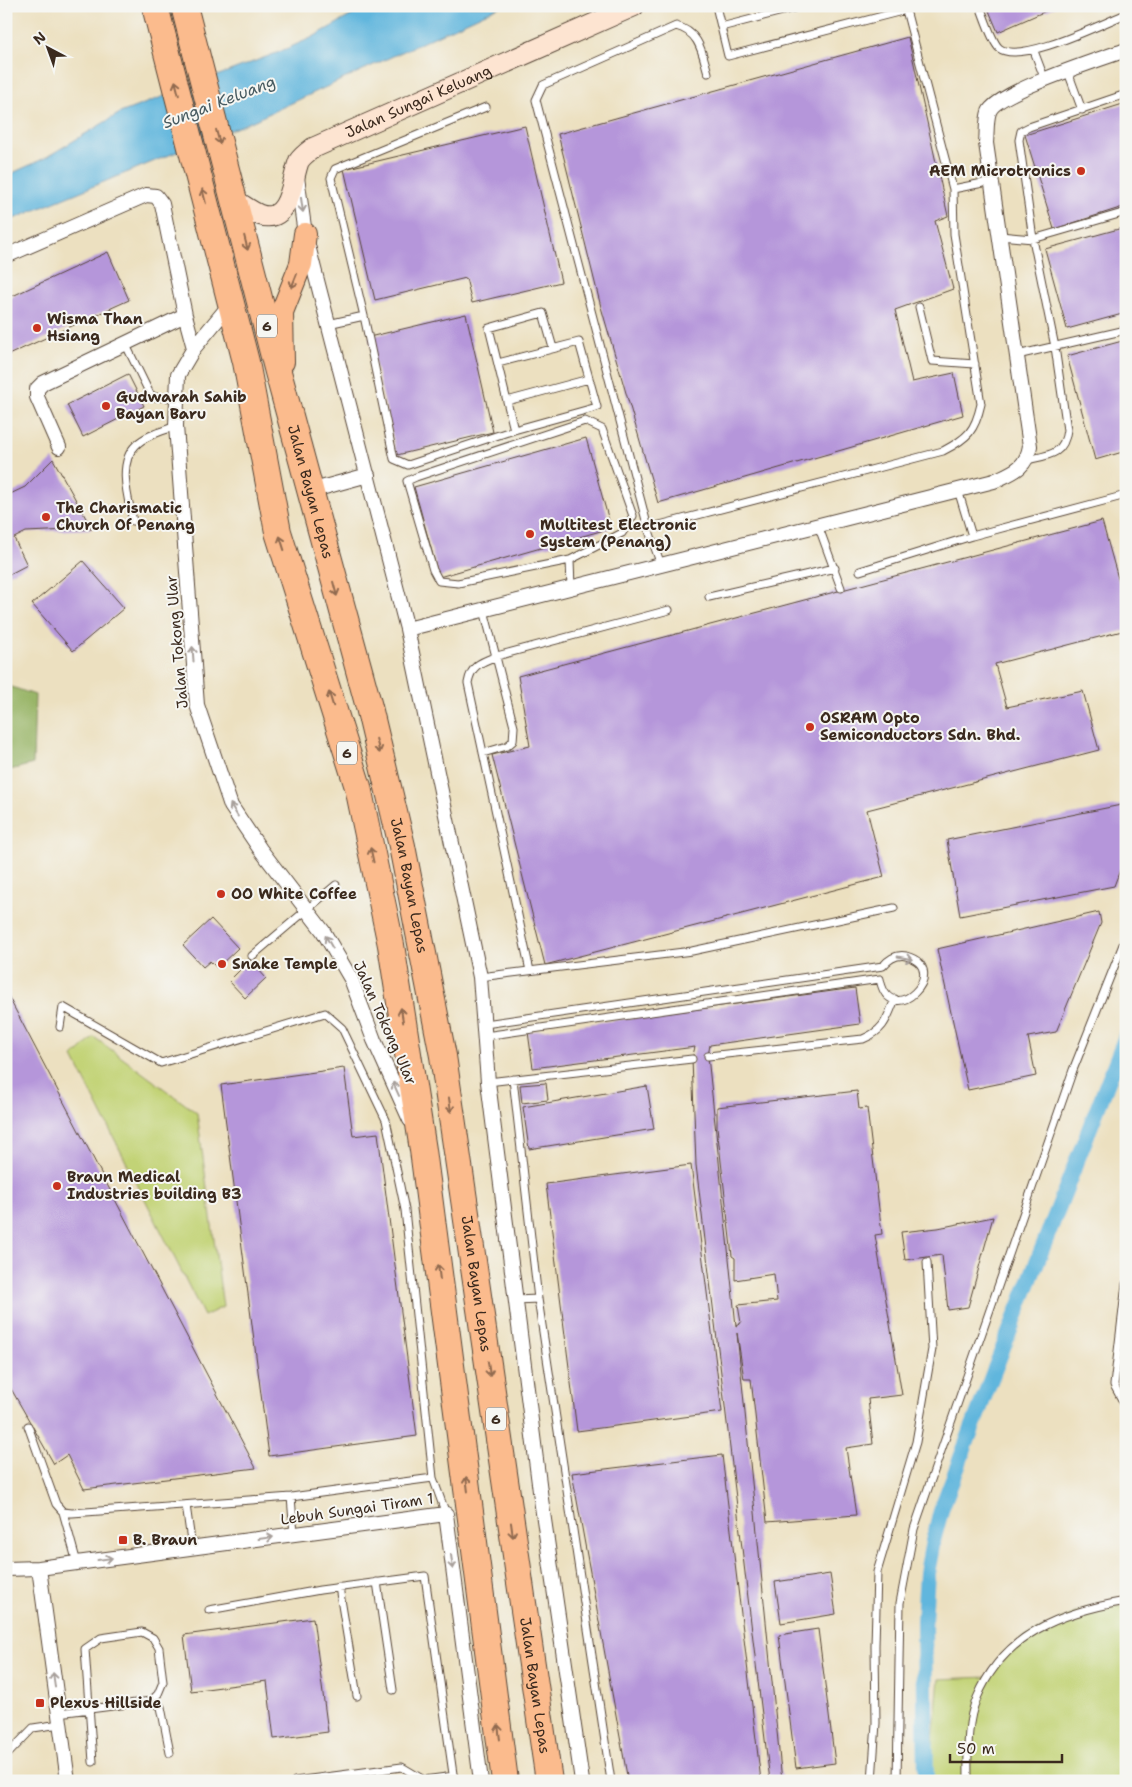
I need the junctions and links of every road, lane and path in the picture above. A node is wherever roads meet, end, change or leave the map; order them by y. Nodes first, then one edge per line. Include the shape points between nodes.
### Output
1 (155, 6) edge
2 (184, 6) edge
3 (634, 6) edge
4 (716, 6) edge
5 (802, 6) edge
6 (980, 6) edge
7 (905, 8) edge
8 (1126, 14) edge
9 (721, 27) junction
10 (1126, 50) edge
11 (1034, 51) junction
12 (1068, 72) junction
13 (708, 74) dead end
14 (1045, 80) junction
15 (1126, 94) edge
16 (486, 106) dead end
17 (1082, 110) junction
18 (297, 175) junction
19 (993, 181) junction
20 (953, 189) junction
21 (236, 201) junction
22 (1126, 212) edge
23 (305, 234) junction
24 (1000, 236) junction
25 (1032, 239) junction
26 (6, 256) edge
27 (232, 302) junction
28 (919, 307) dead end
29 (185, 315) junction
30 (364, 316) junction
31 (328, 324) junction
32 (1126, 330) edge
33 (125, 343) junction
34 (1055, 347) junction
35 (194, 348) junction
36 (553, 348) junction
37 (1017, 355) junction
38 (498, 363) junction
39 (975, 364) junction
40 (589, 379) junction
41 (177, 398) junction
42 (286, 398) junction
43 (507, 401) junction
44 (176, 426) junction
45 (514, 430) junction
46 (59, 447) dead end
47 (1027, 460) junction
48 (368, 475) junction
49 (958, 490) junction
50 (310, 491) junction
51 (1126, 495) edge
52 (133, 521) dead end
53 (818, 525) junction
54 (648, 528) junction
55 (972, 536) junction
56 (570, 560) junction
57 (662, 565) junction
58 (835, 568) junction
59 (860, 571) dead end
60 (572, 588) junction
61 (841, 588) dead end
62 (710, 596) dead end
63 (484, 610) junction
64 (669, 610) dead end
65 (407, 629) junction
66 (497, 656) junction
67 (483, 753) junction
68 (336, 885) dead end
69 (894, 908) dead end
70 (306, 909) junction
71 (1126, 937) edge
72 (252, 956) dead end
73 (530, 970) junction
74 (480, 977) junction
75 (895, 999) junction
76 (60, 1027) dead end
77 (485, 1030) junction
78 (708, 1056) dead end
79 (692, 1058) dead end
80 (513, 1079) junction
81 (488, 1082) junction
82 (423, 1150) junction
83 (927, 1262) dead end
84 (1126, 1284) edge
85 (538, 1299) junction
86 (516, 1300) junction
87 (1126, 1407) edge
88 (28, 1426) dead end
89 (433, 1478) junction
90 (291, 1497) junction
91 (186, 1505) junction
92 (63, 1512) junction
93 (446, 1514) junction
94 (294, 1534) junction
95 (192, 1548) junction
96 (77, 1563) junction
97 (39, 1568) junction
98 (6, 1570) edge
99 (377, 1582) junction
100 (338, 1588) junction
101 (1126, 1601) edge
102 (208, 1610) dead end
103 (393, 1690) dead end
104 (357, 1696) dead end
105 (151, 1701) junction
106 (90, 1709) junction
107 (59, 1719) junction
108 (170, 1753) dead end
109 (6, 1756) edge
110 (93, 1762) dead end
111 (454, 1778) edge
112 (68, 1781) edge
113 (295, 1781) edge
114 (481, 1781) edge
115 (505, 1781) edge
116 (548, 1781) edge
117 (582, 1781) edge
118 (611, 1781) edge
119 (872, 1781) edge
120 (897, 1781) edge
121 (968, 1781) edge

27 -> 1 highway, Jalan Bayan Lepas / 6
2 -> 21 highway, Jalan Bayan Lepas / 6
3 - 18 street, Jalan Sungai Keluang via 329,139 305,154 299,162
4 - 9 lane
5 - 9 lane
6 - 11 lane via 998,47 1009,53
7 - 9 lane via 728,56
7 - 20 lane
8 - 11 lane
10 - 12 street
11 - 14 lane
12 - 14 street
12 - 17 lane
13 - 54 lane via 694,35 676,26 543,85 536,100
14 - 19 street via 1016,91 989,111 986,143
15 - 17 lane
16 - 30 lane via 336,169 331,178
17 - 25 lane via 1021,132 1019,140
18 - 21 street, Jalan Sungai Keluang via 284,207 273,214 259,215
18 -> 23 street
19 - 20 lane
19 - 24 street
20 - 39 lane via 954,234
21 -> 42 highway, Jalan Bayan Lepas / 6
22 - 25 lane
23 - 31 street
23 -> 42 main road via 301,264 282,312
24 - 25 lane
24 - 37 street
25 - 34 lane
26 - 29 street via 146,195 156,196 162,204
27 - 35 street, Jalan Tokong Ular
82 -> 27 highway, Jalan Bayan Lepas / 6 via 391,945 358,788 278,532
28 - 39 lane via 932,361
29 - 33 street
29 - 35 street
30 - 31 lane
30 - 45 lane via 394,459 408,465
31 - 48 street
32 - 34 lane
33 - 41 lane via 150,394
33 - 46 street via 43,382 37,389 37,397
34 - 37 lane
34 - 47 lane via 1066,442 1049,455
35 - 41 street, Jalan Tokong Ular via 178,375
36 - 38 lane
36 - 38 lane via 543,313 489,328
36 - 40 lane via 579,342
37 - 47 street via 1030,446
38 - 43 lane
39 - 54 lane via 981,404 977,422 959,443 943,451
40 - 43 lane
40 - 45 lane via 597,407
41 - 44 street, Jalan Tokong Ular
42 - 50 highway, Jalan Bayan Lepas / 6
43 - 45 lane
44 - 52 lane via 145,439 128,456 126,486
70 -> 44 street, Jalan Tokong Ular via 231,806 197,705
47 - 49 street via 1013,472 994,481
48 - 50 street
48 - 65 street
49 - 53 street
49 - 55 lane
50 -> 116 highway, Jalan Bayan Lepas / 6 via 400,837 443,1056
51 - 55 lane
53 - 57 street
53 - 58 lane
54 - 57 lane
55 - 59 lane
56 - 56 lane via 622,533 633,516 602,429 591,422 585,421 408,481 433,570 440,581 458,583
56 - 60 lane
57 - 60 street
58 - 61 lane
58 - 62 lane
60 - 63 street
63 - 65 street
63 - 66 lane
64 - 66 lane
65 - 74 street
66 - 67 lane via 478,664 470,672 468,683
66 - 67 lane via 514,727 513,741
67 - 73 lane
68 - 70 lane
69 - 73 lane via 692,951
70 - 72 lane
82 -> 70 street, Jalan Tokong Ular via 351,980
71 - 120 lane via 1073,1070 914,1529 900,1603
73 - 74 lane
74 - 77 street
75 - 77 lane via 884,991 880,979
77 -> 75 lane via 883,966 894,957 902,956 921,966 921,988 910,998
75 - 78 lane via 885,1023 876,1034 863,1039
76 - 89 lane via 63,1008 161,1063 325,1014 342,1028 386,1120 405,1210
77 - 81 street
79 - 80 lane
80 - 81 lane
80 - 85 lane
81 - 86 street
115 -> 82 highway, Jalan Bayan Lepas / 6
83 - 119 lane via 932,1349 916,1442 877,1572 876,1723
84 - 87 lane via 1114,1386
85 - 86 lane
85 - 118 lane
86 - 117 street
88 - 92 lane via 56,1504
89 - 90 lane
89 - 93 lane
90 - 91 lane
90 - 94 lane
91 - 92 lane
91 - 95 lane
92 - 96 lane
93 - 94 street, Lebuh Sungai Tiram 1
93 -> 114 street, Lebuh Sungai Tiram 1
95 -> 94 street, Lebuh Sungai Tiram 1
96 -> 95 street, Lebuh Sungai Tiram 1
96 - 97 street, Lebuh Sungai Tiram 1
97 - 98 street, Lebuh Sungai Tiram 1
107 -> 97 street
99 - 100 lane
99 - 103 lane
99 - 111 lane via 425,1576
100 - 102 lane
100 - 104 lane
101 - 121 lane via 1086,1608 1042,1625 1019,1641 992,1670 977,1699 969,1736
105 - 106 lane
105 - 106 lane via 163,1682 159,1648 142,1632 101,1638 85,1649
105 - 108 lane via 160,1708
106 - 107 lane
106 - 110 lane
107 - 109 lane via 33,1728
107 - 112 street
111 - 113 lane via 424,1780 402,1767

